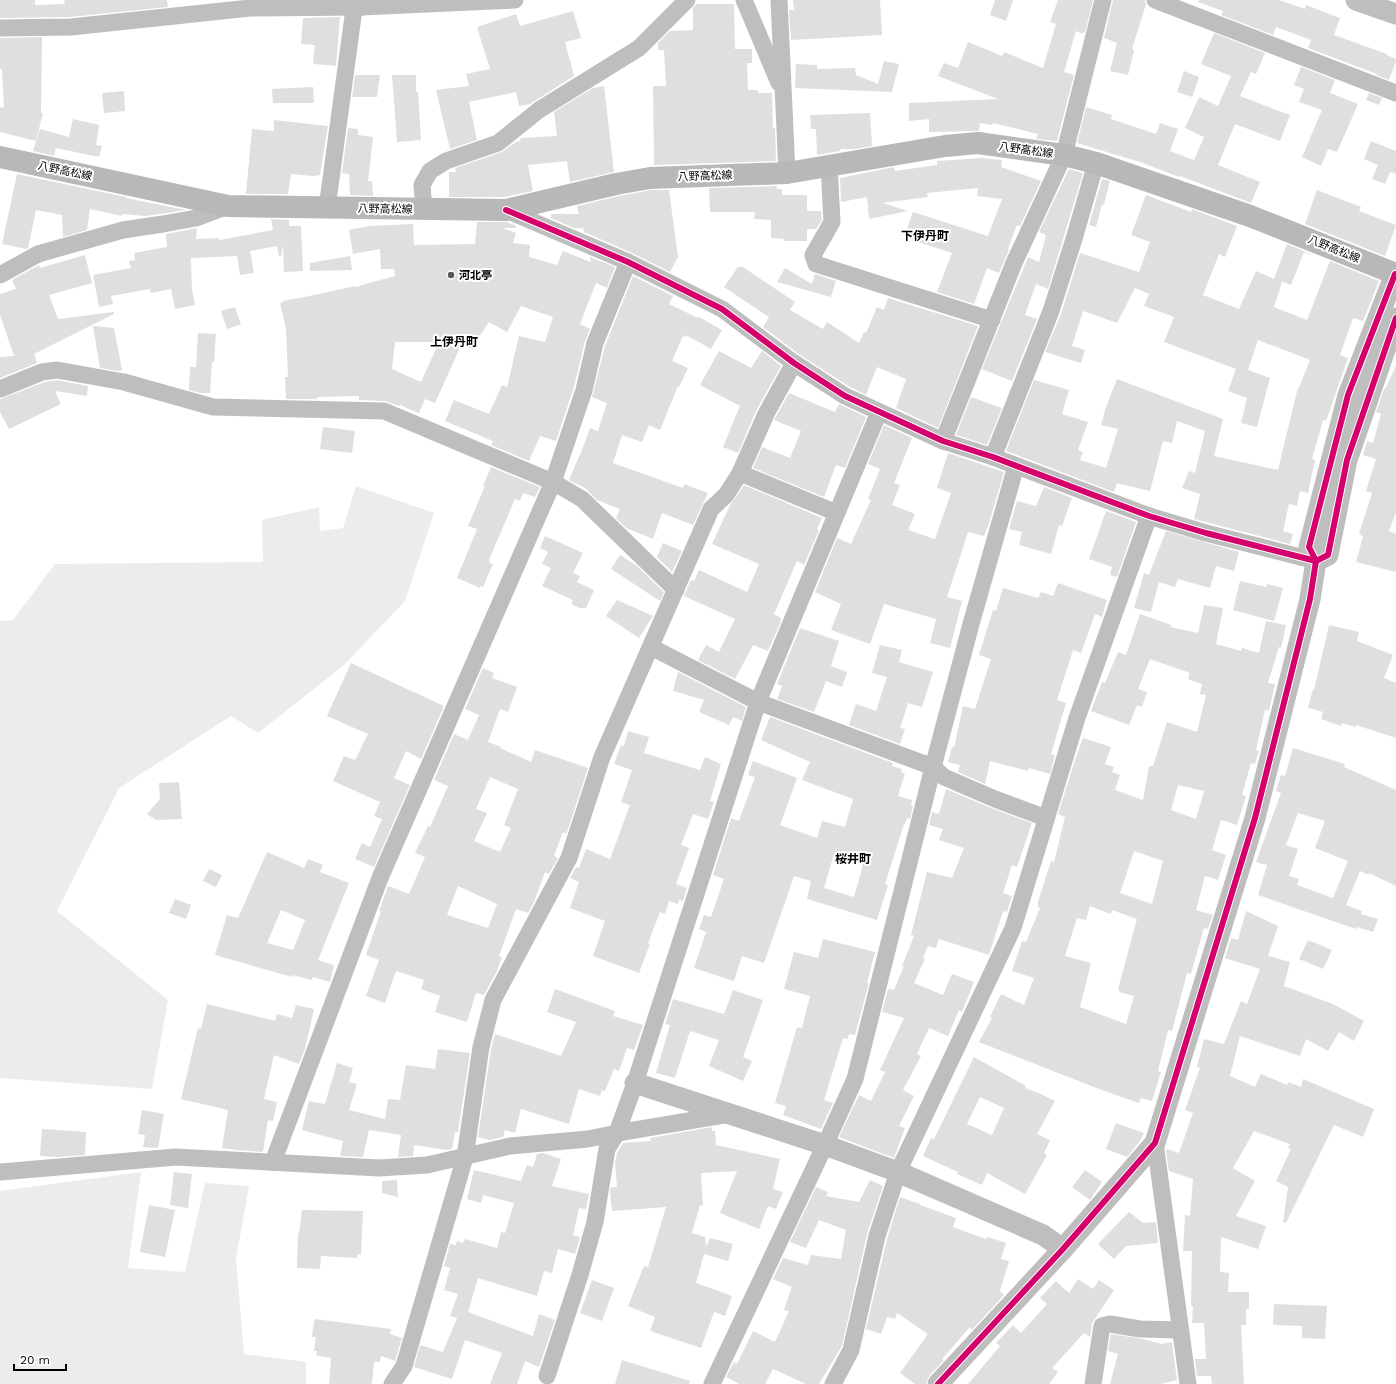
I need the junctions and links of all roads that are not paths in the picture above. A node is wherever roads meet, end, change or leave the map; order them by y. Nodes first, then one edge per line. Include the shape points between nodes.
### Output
1 (515, 0) edge
2 (687, 0) edge
3 (744, 0) edge
4 (779, 0) edge
5 (1103, 0) edge
6 (1155, 0) edge
7 (1356, 0) edge
8 (363, 3) edge
9 (1396, 14) edge
10 (0, 28) edge
11 (783, 93) junction
12 (1396, 93) edge
13 (1064, 155) junction
14 (0, 157) edge
15 (1096, 163) junction
16 (829, 166) junction
17 (787, 173) junction
18 (228, 206) junction
19 (327, 208) junction
20 (424, 209) junction
21 (506, 210) junction
22 (628, 262) junction
23 (1396, 273) edge
24 (0, 275) edge
25 (1391, 298) edge
26 (1396, 318) edge
27 (992, 320) junction
28 (794, 362) junction
29 (0, 390) edge
30 (879, 412) junction
31 (943, 442) junction
32 (993, 458) junction
33 (1016, 466) junction
34 (740, 474) junction
35 (553, 482) junction
36 (837, 513) junction
37 (1149, 516) junction
38 (1316, 561) junction
39 (676, 590) junction
40 (652, 647) junction
41 (758, 702) junction
42 (933, 767) junction
43 (1046, 818) junction
44 (635, 1083) junction
45 (731, 1114) junction
46 (617, 1133) junction
47 (1155, 1143) junction
48 (826, 1145) junction
49 (465, 1157) junction
50 (273, 1162) junction
51 (0, 1172) edge
52 (898, 1172) junction
53 (1063, 1249) junction
54 (1180, 1330) junction
55 (547, 1376) dead end
56 (392, 1384) edge
57 (712, 1384) edge
58 (833, 1384) edge
59 (938, 1384) edge
60 (1093, 1384) edge
61 (1188, 1384) edge

1 - 8 street
2 - 20 street via 639,48 539,110 498,143 446,161 430,171 422,185
3 - 11 street
4 - 11 street
5 - 13 street
6 - 12 street
7 - 9 street
8 - 10 street via 250,8 71,27
8 - 19 street via 354,9
11 - 17 street
13 - 15 main road, 八野高松線
13 - 16 main road, 八野高松線 via 978,143 945,146
13 - 27 street via 1014,264
14 - 18 main road, 八野高松線
15 - 23 main road, 八野高松線 via 1250,216
15 - 32 street via 1051,311
16 - 17 main road, 八野高松線
16 - 27 street via 832,222 813,255 816,264
17 - 21 main road, 八野高松線 via 650,178
18 - 19 main road, 八野高松線
18 - 24 street via 196,218 123,230 38,254
19 - 20 main road, 八野高松線
20 - 21 main road, 八野高松線
21 - 22 street
22 - 28 street via 722,309
22 - 35 street via 595,343 584,390
23 - 25 street
25 - 38 street via 1346,402 1309,547
26 - 38 street via 1347,460 1328,555
27 - 31 street
28 - 30 street via 845,396
28 - 34 street via 766,414
29 - 35 street via 42,372 57,370 124,382 213,408 384,411
30 - 31 street
30 - 36 street
31 - 32 street
32 - 33 street
33 - 37 street
33 - 42 street
34 - 36 street
34 - 39 street via 726,495 711,509
35 - 39 street via 582,499
35 - 50 street via 380,878
36 - 41 street
37 - 38 street
37 - 43 street via 1077,718
38 - 47 street via 1310,599 1254,818
39 - 40 street
40 - 41 street
40 - 49 street via 602,757 569,858 493,1000 480,1047
41 - 42 street
41 - 44 street
42 - 43 street via 944,777
42 - 48 street via 855,1079
43 - 52 street via 1013,928
44 - 45 street
44 - 46 street
45 - 46 street
45 - 48 street
46 - 49 street via 588,1139 510,1146
46 - 55 street via 607,1149 595,1222
47 - 53 street
47 - 54 street
48 - 52 street
48 - 57 street
49 - 50 street via 428,1165 379,1168
49 - 56 street via 404,1366
50 - 51 street via 176,1158
52 - 53 street via 1043,1235
52 - 58 street via 878,1236 851,1350
53 - 59 street
54 - 60 street via 1140,1329 1110,1324 1102,1326
54 - 61 street

